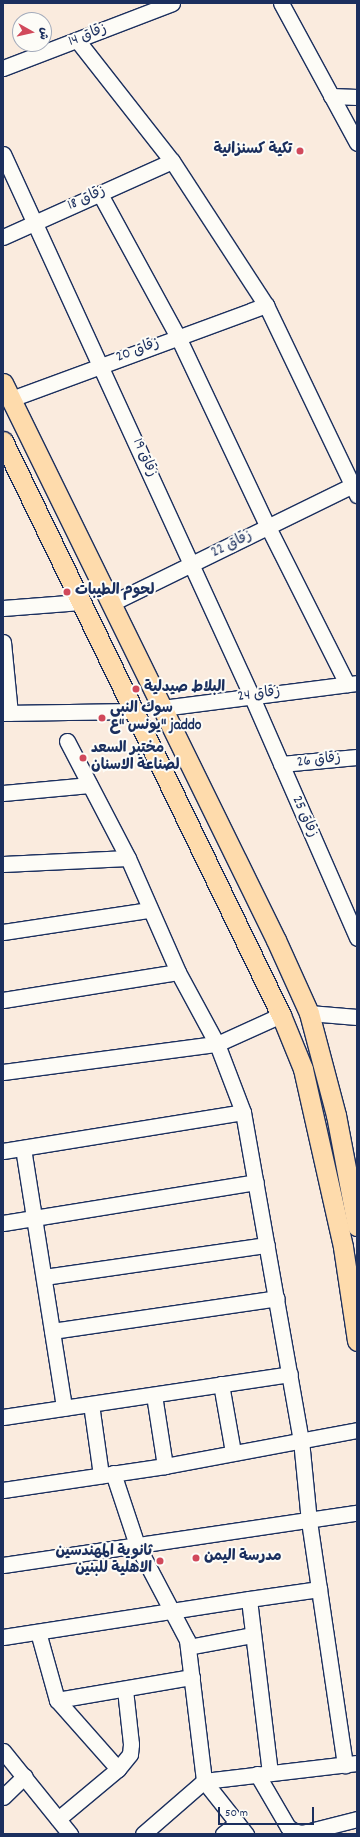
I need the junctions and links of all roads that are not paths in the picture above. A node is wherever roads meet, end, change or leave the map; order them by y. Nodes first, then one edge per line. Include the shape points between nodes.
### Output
1 (172, 3) edge
2 (281, 3) edge
3 (77, 40) junction
4 (3, 68) edge
5 (331, 96) junction
6 (357, 97) edge
7 (357, 143) edge
8 (3, 154) edge
9 (172, 161) junction
10 (100, 194) junction
11 (35, 223) junction
12 (3, 237) edge
13 (266, 305) junction
14 (178, 336) junction
15 (102, 365) junction
16 (7, 391) edge
17 (3, 441) edge
18 (7, 459) edge
19 (355, 490) edge
20 (268, 527) junction
21 (192, 564) junction
22 (81, 602) junction
23 (110, 604) junction
24 (3, 608) edge
25 (3, 642) edge
26 (352, 684) edge
27 (251, 695) junction
28 (162, 708) junction
29 (134, 711) junction
30 (7, 713) edge
31 (67, 741) dead end
32 (357, 758) edge
33 (281, 764) junction
34 (90, 784) junction
35 (3, 793) edge
36 (128, 858) junction
37 (3, 864) edge
38 (149, 910) junction
39 (3, 932) edge
40 (357, 938) edge
41 (178, 972) junction
42 (3, 1000) edge
43 (309, 1013) junction
44 (281, 1014) junction
45 (357, 1017) edge
46 (217, 1044) junction
47 (3, 1072) edge
48 (243, 1112) junction
49 (23, 1148) junction
50 (3, 1151) edge
51 (256, 1182) junction
52 (35, 1218) junction
53 (3, 1223) edge
54 (357, 1226) edge
55 (268, 1245) junction
56 (44, 1277) junction
57 (276, 1298) junction
58 (52, 1331) junction
59 (357, 1341) edge
60 (290, 1374) junction
61 (221, 1384) junction
62 (154, 1395) junction
63 (91, 1404) junction
64 (64, 1408) junction
65 (3, 1417) edge
66 (357, 1430) edge
67 (301, 1440) junction
68 (233, 1452) junction
69 (165, 1466) junction
70 (107, 1474) junction
71 (3, 1490) edge
72 (357, 1513) edge
73 (309, 1520) junction
74 (138, 1545) junction
75 (3, 1565) edge
76 (319, 1589) junction
77 (249, 1599) junction
78 (171, 1611) junction
79 (38, 1632) junction
80 (253, 1635) junction
81 (3, 1637) edge
82 (188, 1647) junction
83 (192, 1677) junction
84 (125, 1690) junction
85 (57, 1700) junction
86 (3, 1752) edge
87 (351, 1764) edge
88 (118, 1769) junction
89 (264, 1774) junction
90 (25, 1776) junction
91 (204, 1781) junction
92 (3, 1797) edge
93 (58, 1819) junction
94 (357, 1819) edge
95 (241, 1828) edge
96 (70, 1834) edge
97 (143, 1834) edge
98 (223, 1834) edge

1 - 3 street, زقاق 14
2 - 5 street
3 - 4 street, زقاق 14
3 - 9 street
5 - 6 street
5 - 7 street
8 - 11 street, زقاق 19
9 - 10 street, زقاق 18
9 - 13 street
10 - 11 street, زقاق 18
10 - 14 street
11 - 12 street, زقاق 18
11 - 15 street, زقاق 19
13 - 14 street, زقاق 20
13 - 19 street
14 - 15 street, زقاق 20
14 - 20 street
15 - 16 street, زقاق 20
15 - 21 street, زقاق 19
16 - 23 main road
17 - 18 main road
18 - 22 main road
19 - 20 street, زقاق 22
20 - 21 street, زقاق 22
20 - 26 street
21 - 23 street, زقاق 22
21 - 27 street, زقاق 19
22 - 24 street
22 - 29 main road
23 - 28 main road
25 - 30 street
26 - 27 street, زقاق 24
27 - 28 street, زقاق 24
27 - 33 street, زقاق 25
28 - 43 main road
29 - 30 street
29 - 44 main road
31 - 34 street
32 - 33 street, زقاق 26
33 - 40 street, زقاق 25
34 - 35 street
34 - 36 street
36 - 37 street
36 - 38 street
38 - 39 street
38 - 41 street
41 - 42 street
41 - 46 street
43 - 45 street
43 - 54 main road via 336,1115
44 - 46 street
44 - 59 main road via 306,1084 343,1247
46 - 47 street
46 - 48 street
48 - 49 street
48 - 51 street
49 - 50 street
49 - 52 street
51 - 52 street
51 - 55 street
52 - 53 street
52 - 56 street
55 - 56 street
55 - 57 street
56 - 58 street
57 - 58 street
57 - 60 street
58 - 64 street
60 - 61 street
60 - 67 street
61 - 62 street
61 - 68 street
62 - 63 street
62 - 69 street
63 - 64 street
63 - 70 street
64 - 65 street
66 - 67 street
67 - 68 street
67 - 73 street
68 - 69 street
69 - 70 street
70 - 71 street
70 - 74 street
72 - 73 street
73 - 74 street
73 - 76 street
74 - 75 street
74 - 78 street
76 - 77 street
76 - 87 street
77 - 78 street
77 - 80 street
78 - 79 street
78 - 82 street via 187,1640
79 - 81 street
79 - 85 street
80 - 82 street
80 - 89 street
82 - 83 street
83 - 84 street
83 - 91 street
84 - 85 street
84 - 88 street via 131,1744 130,1754
85 - 88 street
86 - 90 street
87 - 89 street
88 - 93 street
89 - 91 street
89 - 94 street via 288,1827 296,1832 302,1833
90 - 92 street
90 - 93 street
91 - 95 street
91 - 97 street
93 - 96 street
95 - 98 street

